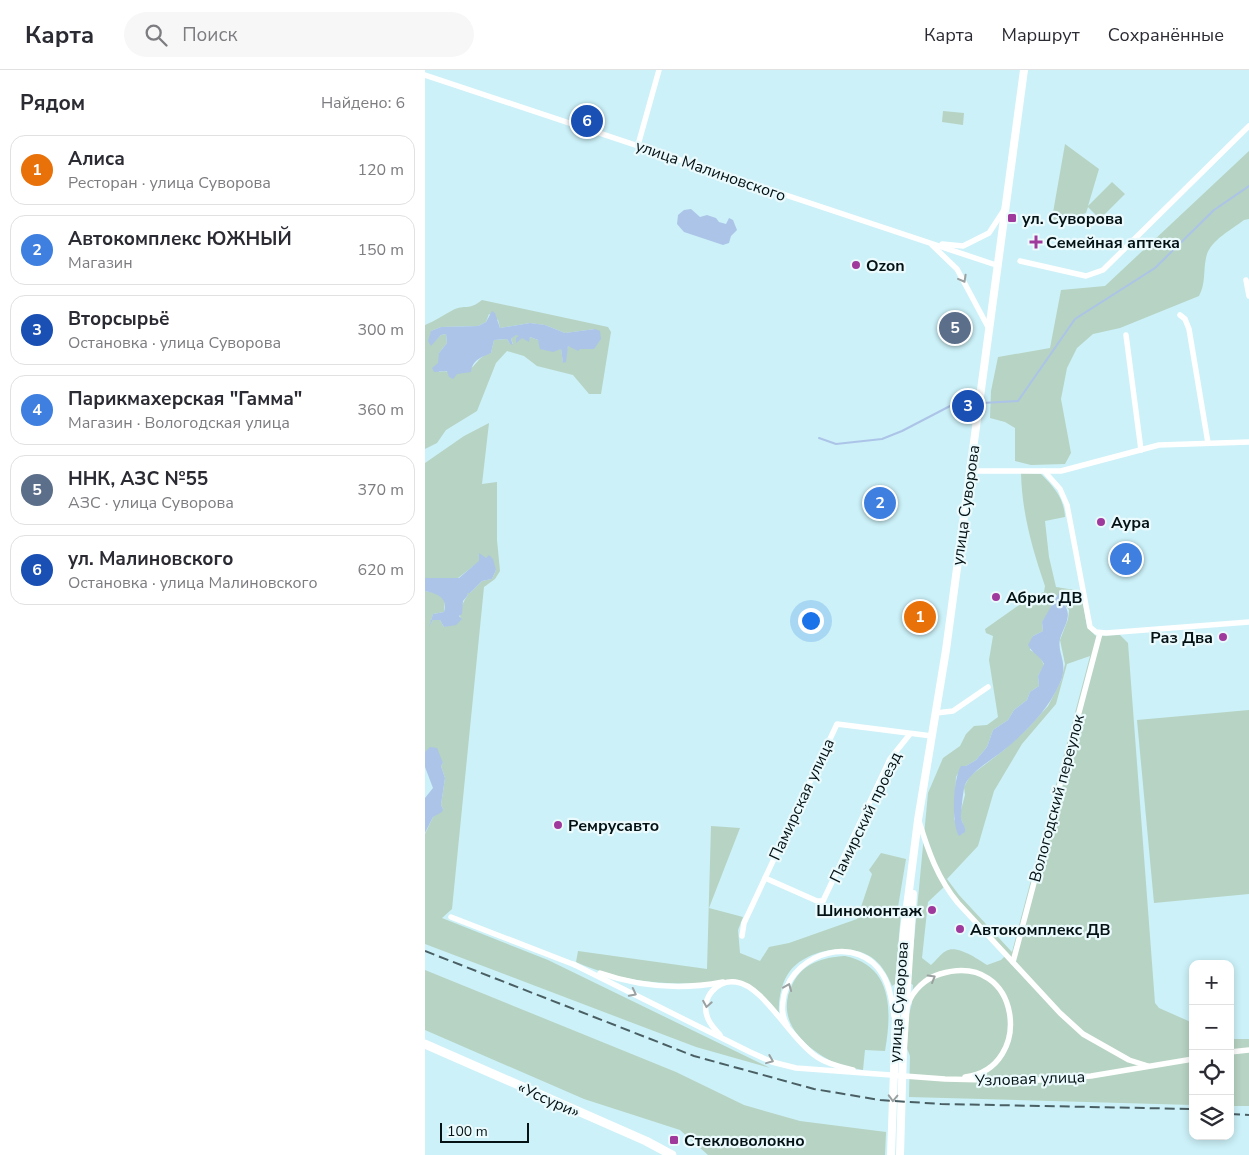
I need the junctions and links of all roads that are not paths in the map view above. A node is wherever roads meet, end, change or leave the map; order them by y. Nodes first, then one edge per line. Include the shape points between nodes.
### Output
1 (659, 70) edge
2 (1023, 70) edge
3 (425, 75) edge
4 (1249, 126) edge
5 (638, 145) junction
6 (1004, 210) junction
7 (930, 243) junction
8 (1020, 261) dead end
9 (996, 265) junction
10 (1246, 280) dead end
11 (1249, 296) edge
12 (1180, 315) dead end
13 (988, 328) junction
14 (1126, 335) dead end
15 (1249, 442) edge
16 (1208, 443) junction
17 (1141, 450) junction
18 (969, 471) junction
19 (1043, 471) junction
20 (1249, 622) edge
21 (1099, 633) junction
22 (988, 687) dead end
23 (936, 713) junction
24 (910, 734) junction
25 (933, 736) junction
26 (918, 820) junction
27 (765, 878) junction
28 (451, 917) dead end
29 (742, 936) dead end
30 (1013, 962) junction
31 (573, 964) junction
32 (723, 982) junction
33 (905, 1016) junction
34 (791, 1033) junction
35 (725, 1040) junction
36 (425, 1044) edge
37 (894, 1049) junction
38 (1249, 1050) edge
39 (1234, 1052) edge
40 (1189, 1060) edge
41 (993, 1063) junction
42 (1150, 1067) junction
43 (865, 1073) junction
44 (945, 1079) junction
45 (997, 1081) junction
46 (672, 1155) edge
47 (891, 1155) edge
48 (900, 1155) edge

1 - 5 street
2 - 6 main road, улица Суворова
3 - 5 street, улица Малиновского
4 - 8 street via 1103,270 1086,276
5 - 7 street, улица Малиновского
6 - 7 street via 989,233 963,246
6 - 9 main road, улица Суворова
7 - 9 street, улица Малиновского
7 -> 13 street via 957,270
9 - 13 main road, улица Суворова
10 - 11 street
12 - 16 street via 1189,329
13 - 18 main road, улица Суворова
14 - 17 street
15 - 16 street
16 - 17 street via 1174,444
17 - 19 street via 1066,470
18 - 19 street
18 - 23 main road, улица Суворова
19 - 21 street via 1060,489 1067,505 1090,627
20 - 21 street
21 - 30 street, Вологодский переулок
22 - 23 street via 953,711
23 - 25 main road, улица Суворова
24 - 25 street, Памирская улица
24 - 27 street, Памирская улица via 837,724
24 - 27 street, Памирский проезд via 890,759 823,901
25 - 26 main road, улица Суворова
26 - 30 street via 930,858 944,884
26 - 33 main road, улица Суворова
26 - 37 main road, улица Суворова via 903,930
27 - 29 street, Памирская улица via 744,923
28 - 31 street
30 - 42 street via 1083,1034 1129,1060
31 - 32 street via 614,978 661,986 704,986
31 -> 35 street
32 - 34 street via 735,982 753,989
32 -> 35 street via 714,988 706,1015
33 -> 41 street via 911,996 934,976 965,970 981,974 1003,994 1010,1011 1011,1030 1006,1047
33 - 48 main road, улица Суворова
34 -> 37 street via 784,1020 782,1005 786,988 795,972 815,957 840,952 867,958 883,975 890,990
34 - 43 street via 817,1058
35 -> 43 street via 773,1062 796,1068
36 - 46 highway, «Уссури»
37 -> 47 main road, улица Суворова
38 - 39 street
40 - 42 street, Узловая улица
41 - 44 street via 975,1076
41 - 45 street via 988,1073
42 - 45 street, Узловая улица via 1091,1076
43 - 44 street, Узловая улица
44 - 45 street, Узловая улица

